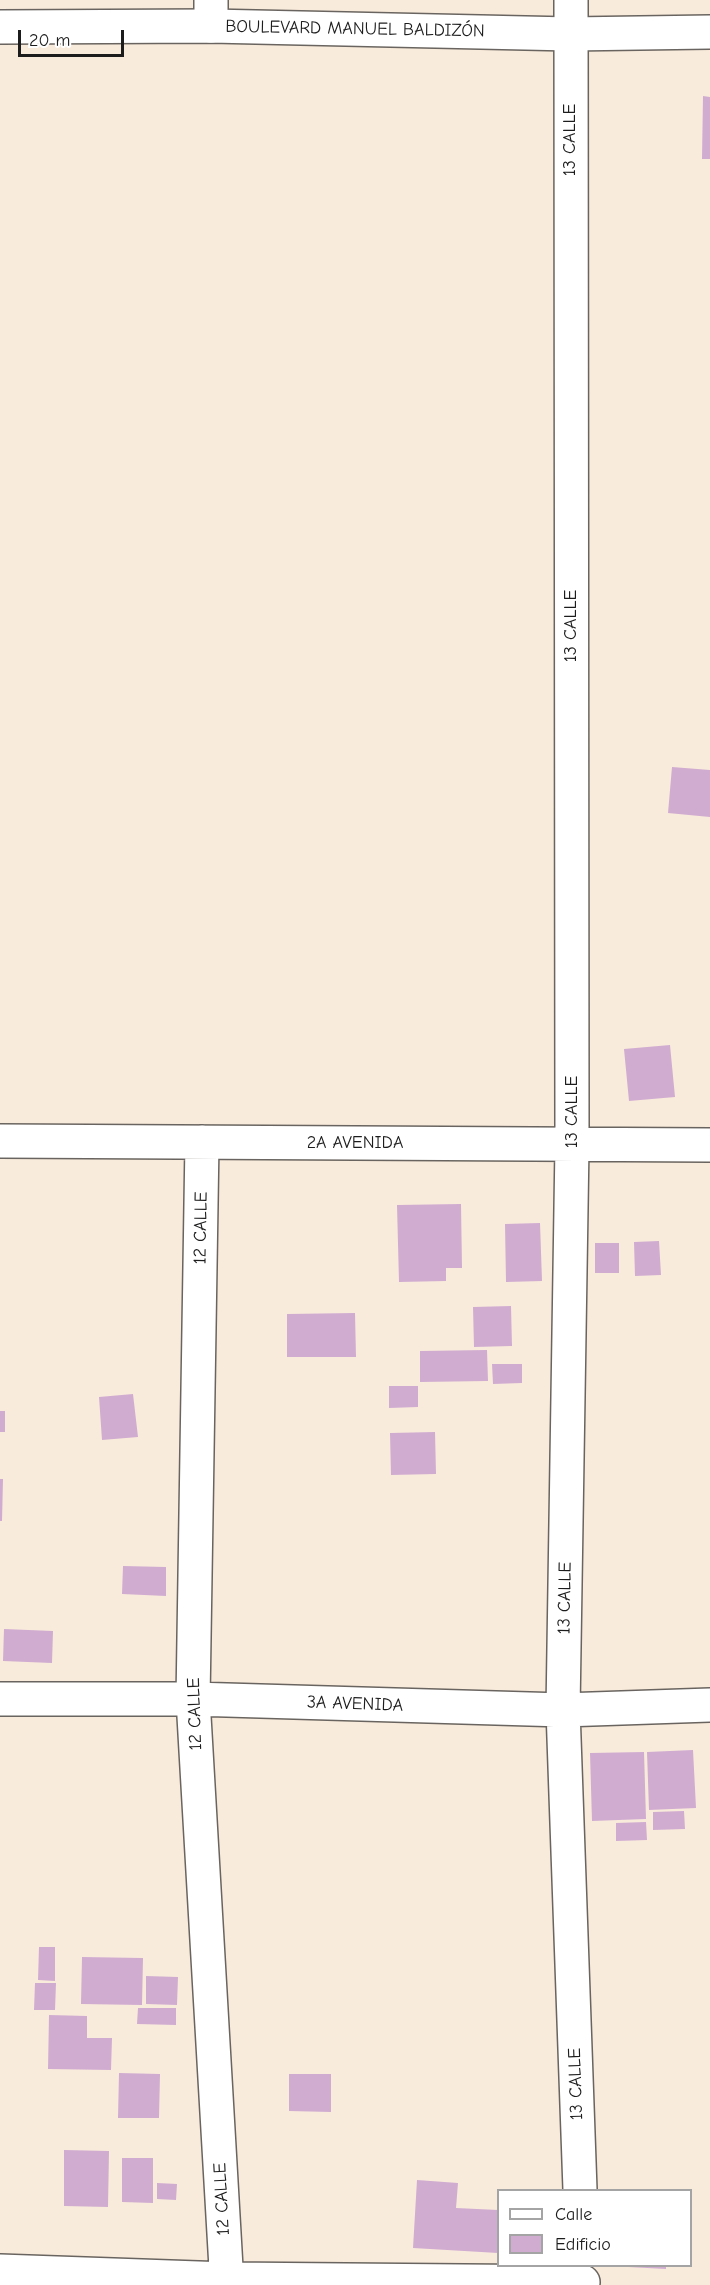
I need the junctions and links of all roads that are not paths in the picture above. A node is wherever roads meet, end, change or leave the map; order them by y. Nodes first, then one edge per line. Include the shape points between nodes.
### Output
1 (571, 0) edge
2 (211, 13) edge
3 (0, 27) edge
4 (710, 32) edge
5 (570, 34) junction
6 (0, 1141) edge
7 (202, 1142) junction
8 (572, 1145) junction
9 (710, 1145) edge
10 (0, 1699) edge
11 (193, 1699) junction
12 (710, 1705) edge
13 (563, 1710) junction
14 (580, 2189) edge
15 (0, 2271) edge
16 (583, 2277) edge
17 (227, 2282) edge

1 - 5 street, 13 CALLE
2 - 3 street, BOULEVARD MANUEL BALDIZÓN
2 - 5 street, BOULEVARD MANUEL BALDIZÓN
4 - 5 street, BOULEVARD MANUEL BALDIZÓN
5 - 8 street, 13 CALLE
6 - 7 street, 2A AVENIDA
7 - 8 street, 2A AVENIDA
7 - 11 street, 12 CALLE
8 - 9 street, 2A AVENIDA
8 - 13 street, 13 CALLE
10 - 11 street, 3A AVENIDA
11 - 13 street, 3A AVENIDA
11 - 17 street, 12 CALLE
12 - 13 street, 3A AVENIDA
13 - 14 street, 13 CALLE
15 - 17 street
16 - 17 street

